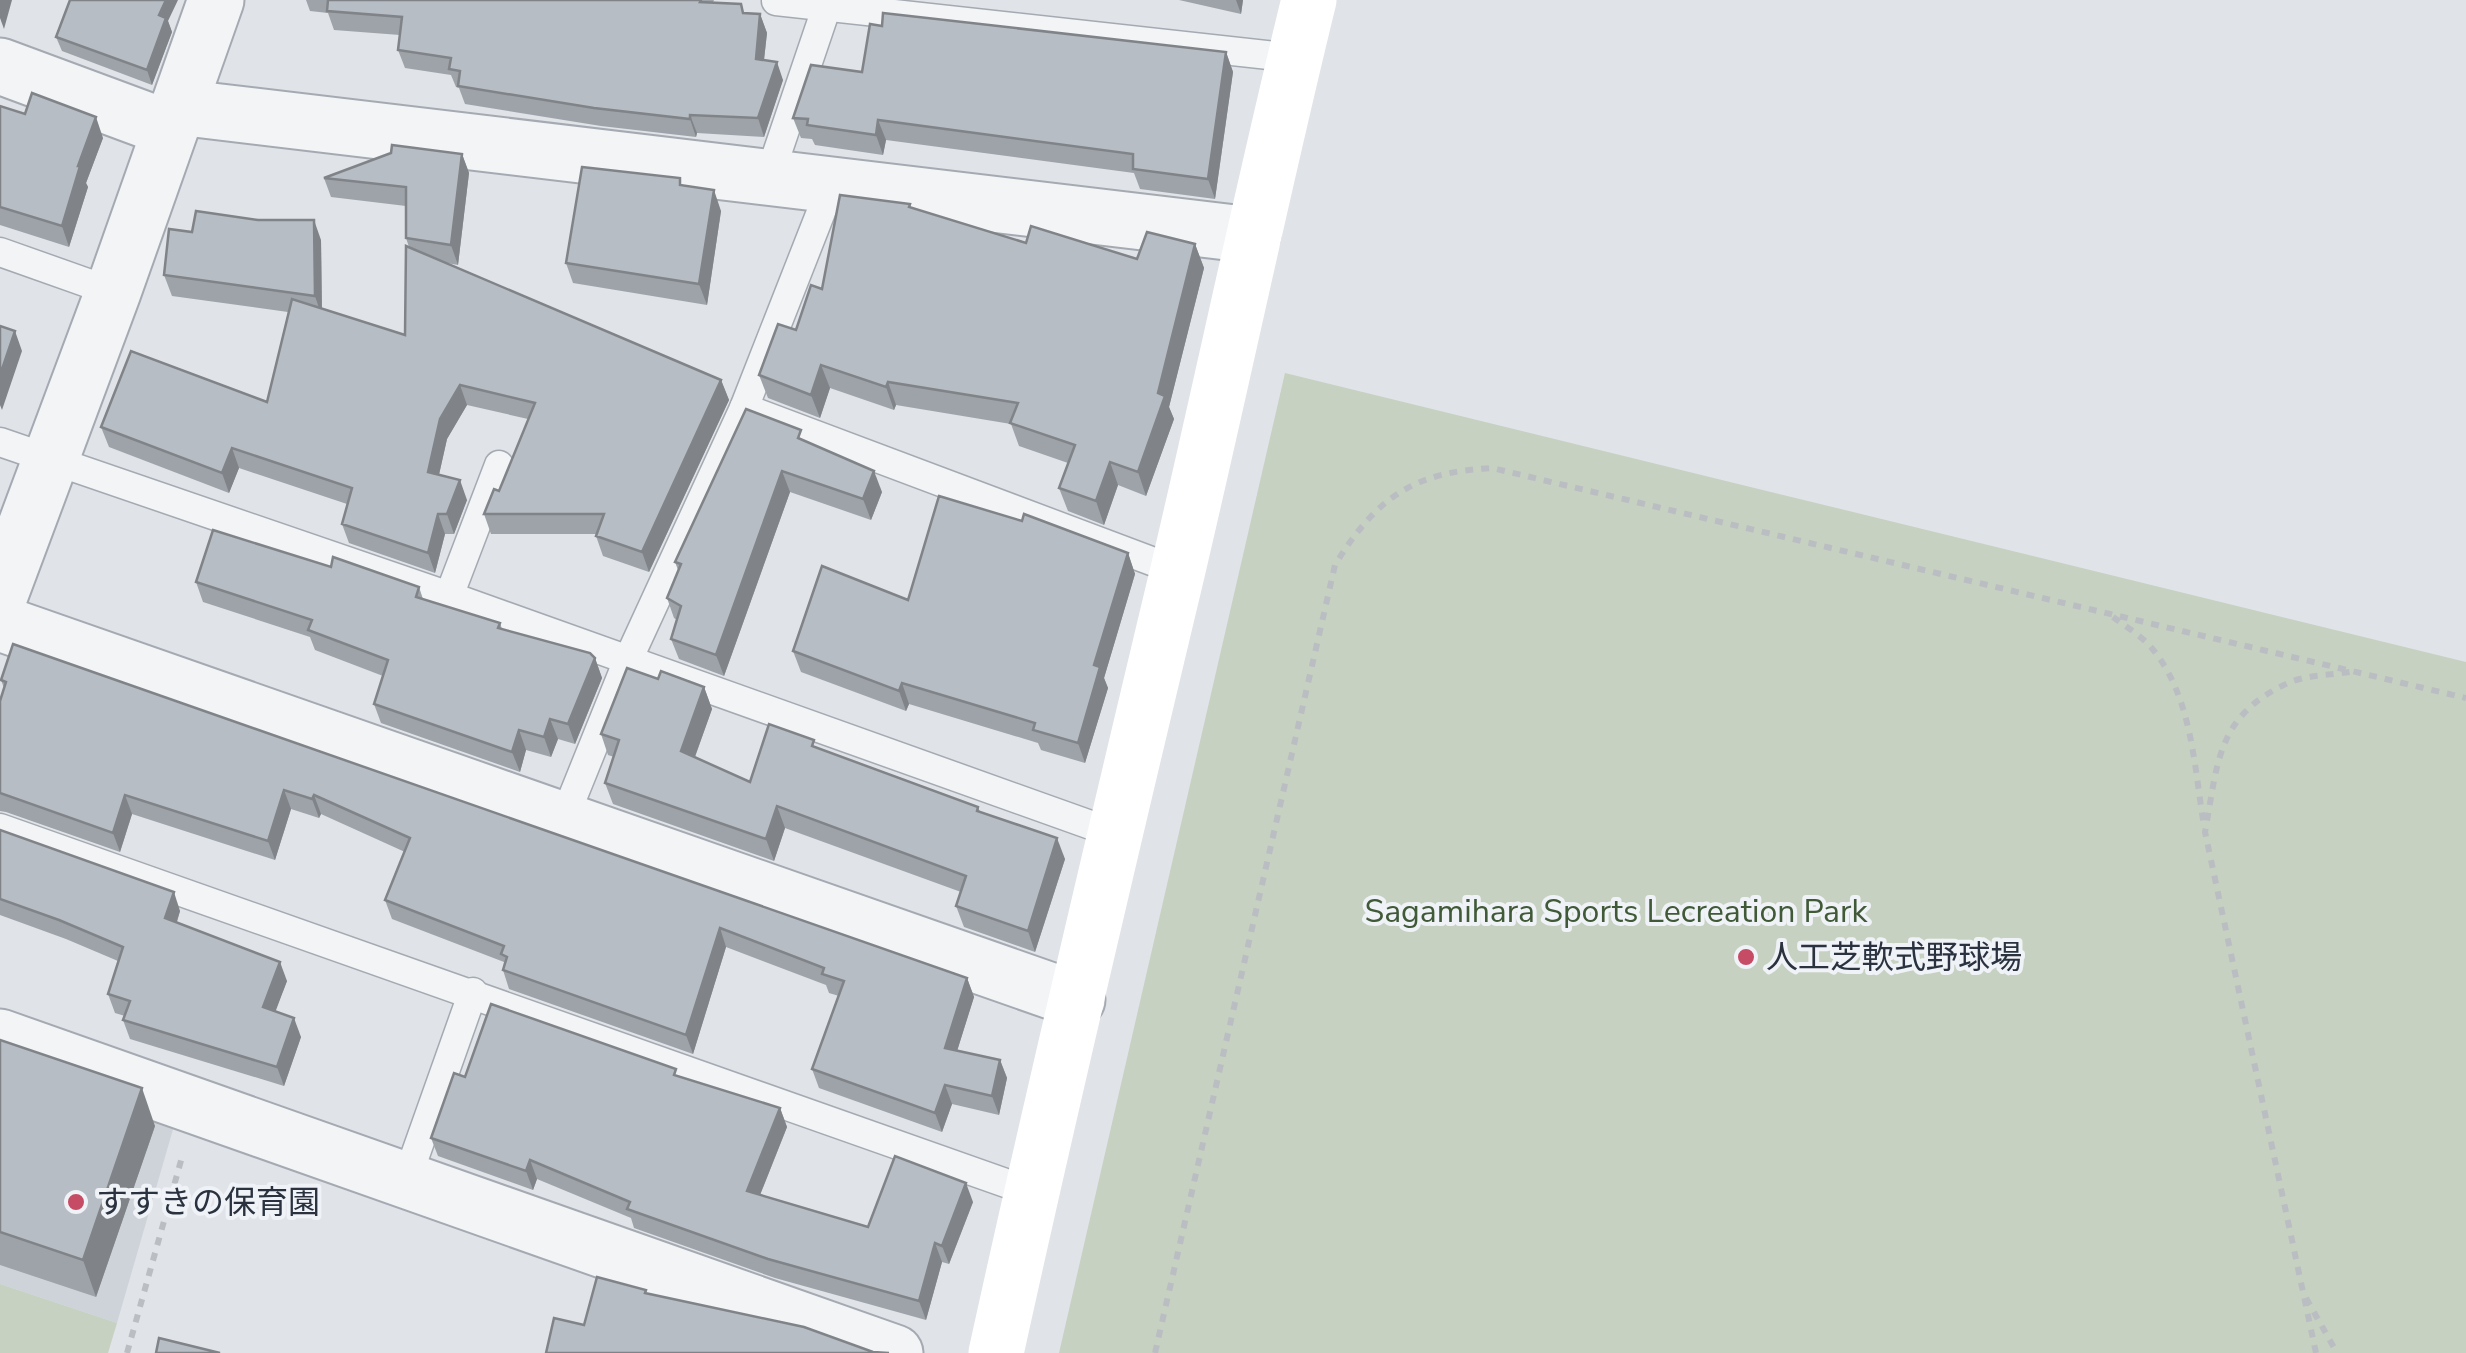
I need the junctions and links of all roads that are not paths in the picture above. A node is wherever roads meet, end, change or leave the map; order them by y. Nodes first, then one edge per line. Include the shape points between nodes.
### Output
1 (216, 0) edge
2 (1309, 0) edge
3 (776, 1) edge
4 (828, 3) edge
5 (1295, 58) junction
6 (0, 66) edge
7 (174, 118) junction
8 (768, 176) junction
9 (832, 184) junction
10 (1252, 234) junction
11 (0, 252) edge
12 (113, 292) junction
13 (744, 408) junction
14 (0, 442) edge
15 (52, 460) junction
16 (499, 465) dead end
17 (1178, 571) junction
18 (0, 595) edge
19 (448, 596) junction
20 (0, 623) edge
21 (628, 660) junction
22 (563, 821) junction
23 (0, 828) edge
24 (1113, 833) junction
25 (473, 992) junction
26 (1078, 1000) junction
27 (0, 1037) edge
28 (406, 1181) junction
29 (1031, 1192) junction
30 (895, 1353) edge
31 (996, 1353) edge

1 - 7 street
2 - 5 street
3 - 4 lane
4 - 5 lane
4 - 8 lane
5 - 10 street
6 - 7 street
7 - 8 street
7 - 12 street
8 - 9 street
9 - 10 street
9 - 13 lane
10 - 17 street
11 - 12 lane
12 - 15 street
13 - 17 lane
13 - 21 lane
14 - 15 lane
15 - 18 street
15 - 19 lane
16 - 19 lane
17 - 24 street
19 - 21 lane
20 - 22 street
21 - 22 lane
21 - 24 lane
22 - 26 street
23 - 25 lane
24 - 26 street
25 - 28 lane
25 - 29 lane
26 - 29 street
27 - 28 street
28 - 30 street
29 - 31 street

